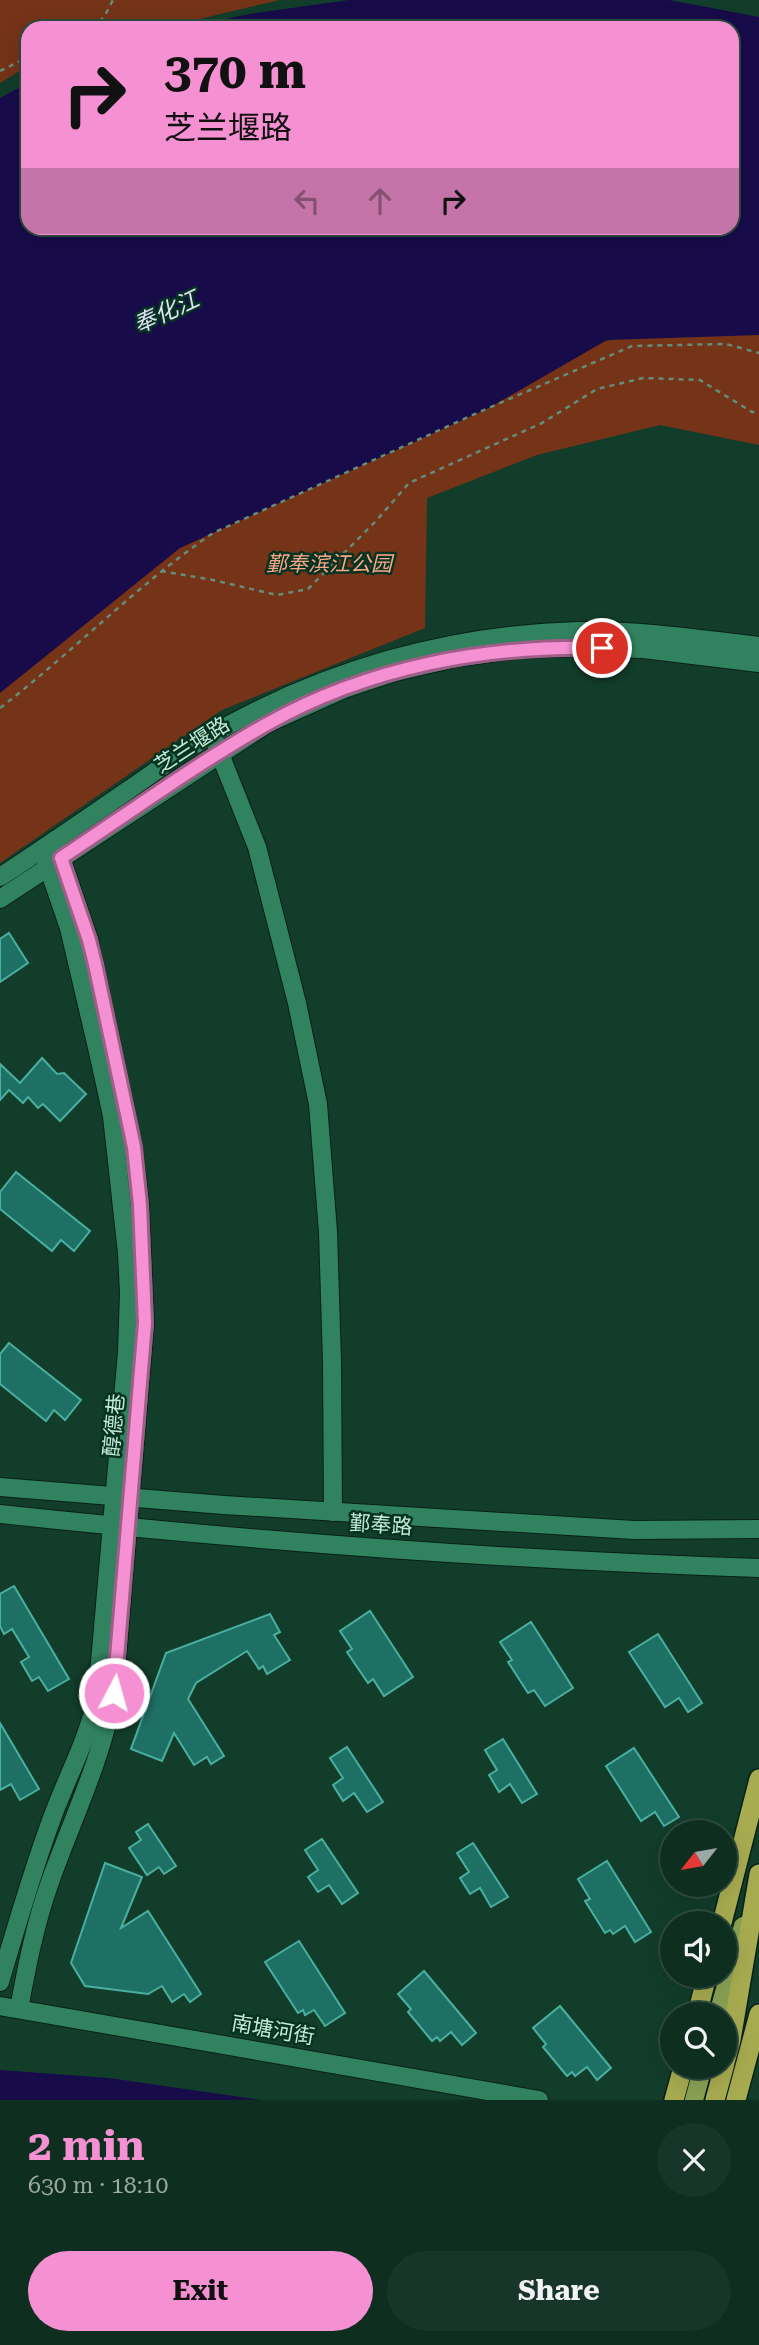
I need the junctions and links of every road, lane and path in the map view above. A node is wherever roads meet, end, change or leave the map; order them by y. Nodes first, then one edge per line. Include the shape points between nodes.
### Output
1 (113, 0) edge
2 (100, 21) edge
3 (21, 60) edge
4 (0, 71) edge
5 (759, 353) edge
6 (759, 411) edge
7 (161, 571) junction
8 (759, 646) edge
9 (759, 663) edge
10 (0, 708) edge
11 (212, 734) junction
12 (219, 753) junction
13 (49, 845) junction
14 (55, 862) junction
15 (0, 877) edge
16 (0, 899) edge
17 (0, 1487) edge
18 (121, 1497) junction
19 (332, 1512) junction
20 (0, 1514) edge
21 (120, 1527) junction
22 (759, 1529) edge
23 (759, 1568) edge
24 (759, 1779) edge
25 (759, 1869) edge
26 (759, 1874) edge
27 (725, 1911) edge
28 (0, 1982) edge
29 (721, 2002) edge
30 (737, 2004) edge
31 (0, 2006) edge
32 (19, 2009) junction
33 (759, 2014) edge
34 (680, 2079) edge
35 (700, 2079) edge
36 (721, 2079) edge
37 (539, 2100) edge
38 (674, 2100) edge
39 (694, 2100) edge
40 (715, 2100) edge
41 (736, 2100) edge

1 - 2 path
3 - 4 path
5 - 7 path via 726,344 632,346 213,533
6 - 7 path via 752,412 700,380 643,378 597,389 542,423 410,482 308,589 277,595
7 - 10 path
8 - 11 street, 芝兰堰路 via 582,631 508,634 431,647 369,664 313,684
9 - 12 street, 芝兰堰路 via 643,649 581,647 455,658 344,689 268,723
11 - 12 street
11 - 13 street, 芝兰堰路
12 - 14 street, 芝兰堰路
12 - 19 street via 257,847 318,1104 328,1232
13 - 14 street, 醇德巷
13 - 15 street, 芝兰堰路
14 - 16 street, 芝兰堰路
14 - 18 street, 醇德巷 via 89,940 134,1147 145,1323
17 - 18 street, 鄞奉路
18 - 19 street, 鄞奉路
18 - 21 street, 醇德巷
19 - 22 street, 鄞奉路 via 634,1530
20 - 21 street, 鄞奉路
21 - 23 street, 鄞奉路 via 370,1548
21 - 28 street, 醇德巷 via 92,1719 28,1885
21 - 32 street, 醇德巷 via 115,1680 109,1720 36,1924
24 - 27 highway
25 - 29 main road
26 - 30 highway
31 - 32 street, 南塘河街
32 - 37 street, 南塘河街
33 - 41 highway
34 - 38 highway
35 - 39 main road
36 - 40 highway

